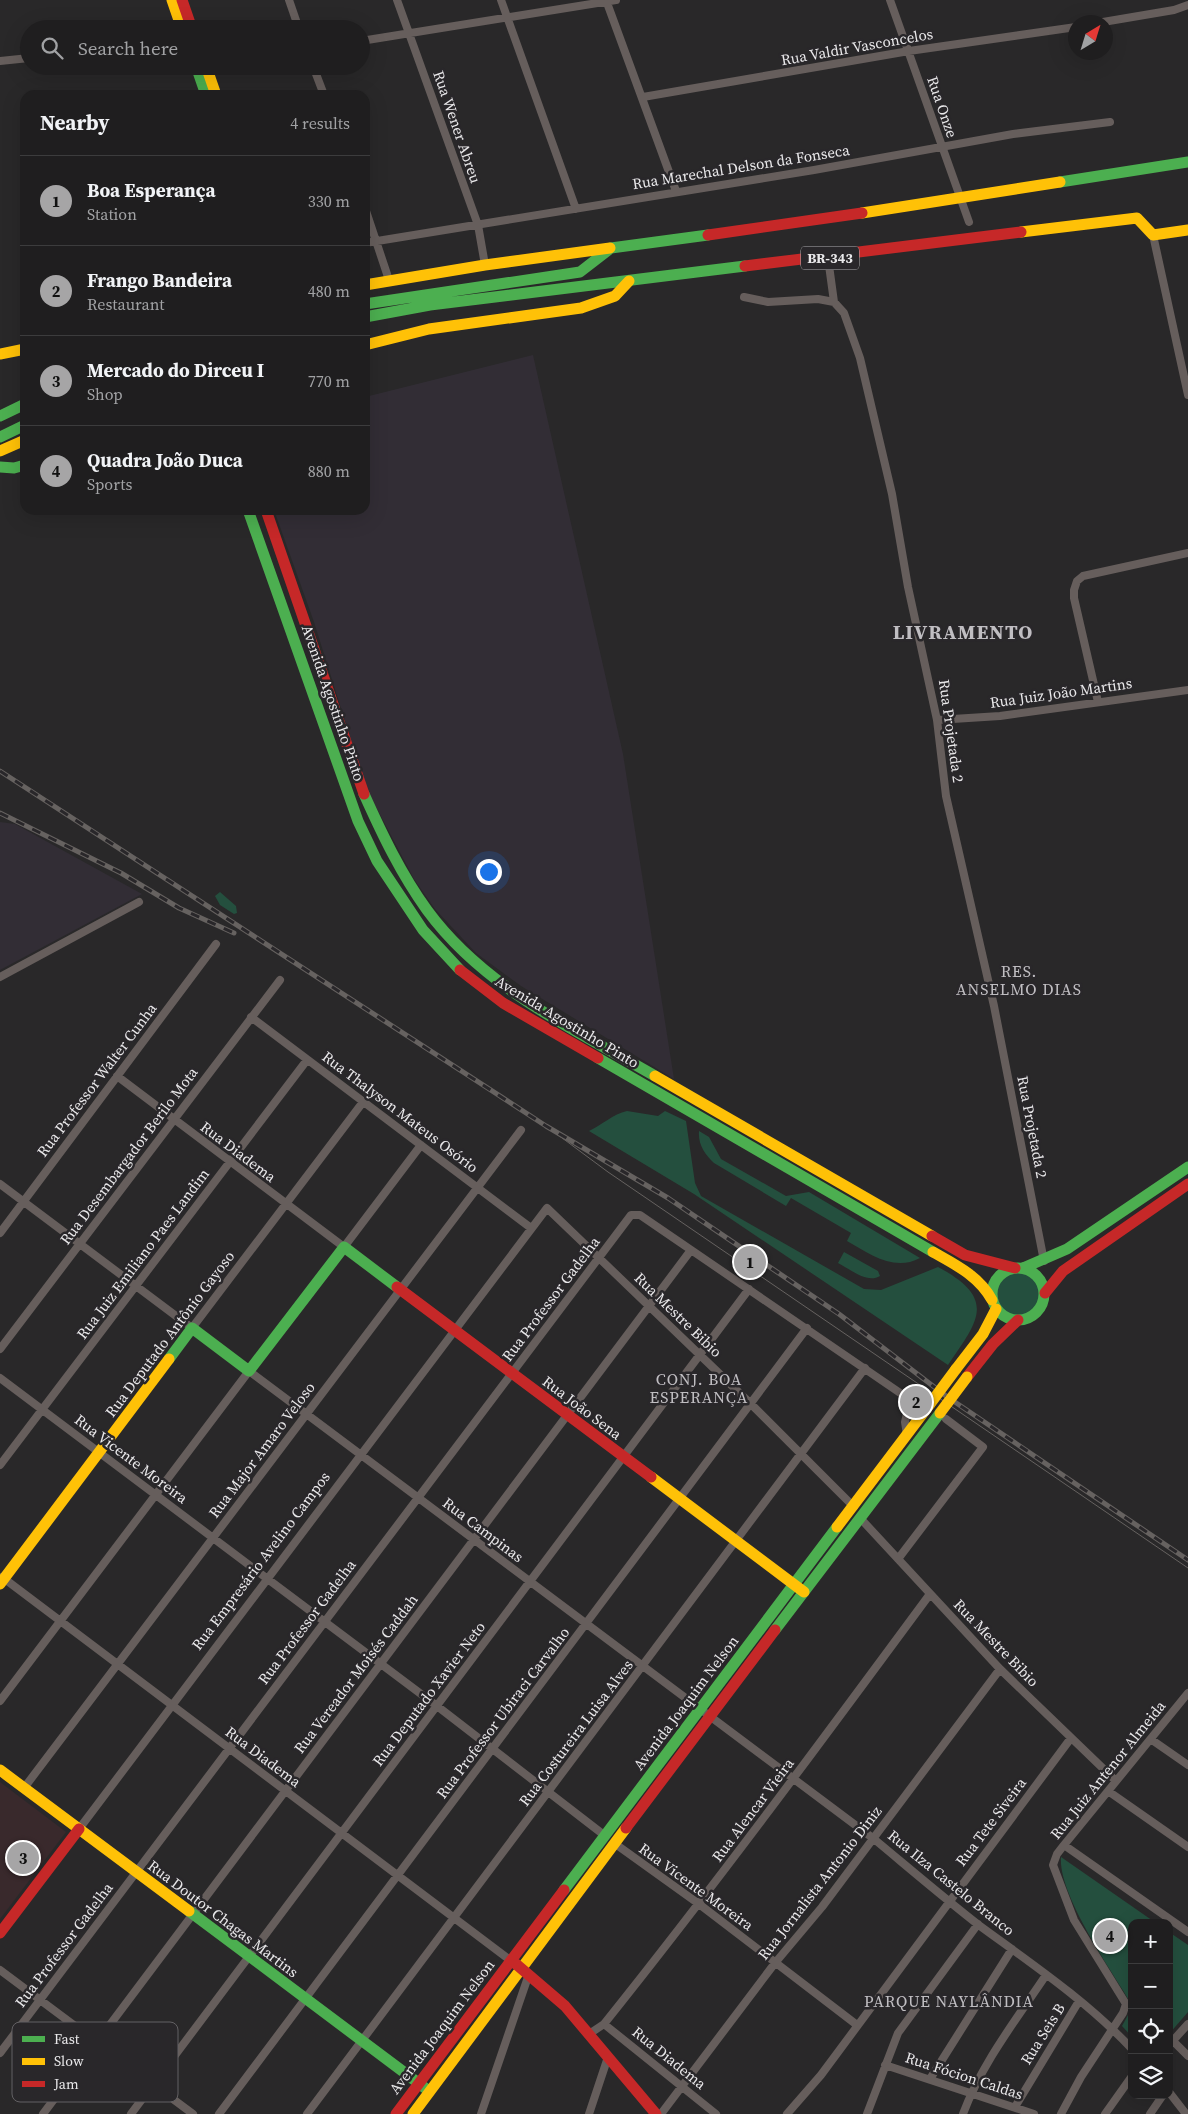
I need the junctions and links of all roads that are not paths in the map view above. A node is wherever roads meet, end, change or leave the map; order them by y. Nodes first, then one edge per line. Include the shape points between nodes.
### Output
1 (172, 0) edge
2 (182, 0) edge
3 (288, 0) edge
4 (397, 0) edge
5 (501, 0) edge
6 (616, 0) edge
7 (890, 0) edge
8 (606, 1) edge
9 (1188, 5) edge
10 (507, 18) junction
11 (179, 20) edge
12 (188, 20) edge
13 (296, 20) edge
14 (1113, 20) edge
15 (1068, 28) edge
16 (410, 33) junction
17 (370, 40) edge
18 (909, 51) junction
19 (20, 59) edge
20 (0, 62) edge
21 (202, 75) edge
22 (205, 75) edge
23 (317, 75) edge
24 (205, 90) edge
25 (213, 90) edge
26 (322, 90) edge
27 (643, 97) junction
28 (1110, 122) dead end
29 (942, 147) junction
30 (1188, 162) edge
31 (676, 191) junction
32 (960, 198) junction
33 (576, 209) junction
34 (370, 222) edge
35 (969, 222) dead end
36 (478, 225) junction
37 (1188, 230) edge
38 (1153, 235) junction
39 (377, 241) junction
40 (370, 242) edge
41 (610, 248) junction
42 (828, 258) junction
43 (485, 265) junction
44 (387, 281) junction
45 (629, 281) junction
46 (370, 283) edge
47 (744, 298) dead end
48 (834, 302) junction
49 (370, 303) edge
50 (370, 316) edge
51 (370, 344) edge
52 (20, 350) edge
53 (0, 354) edge
54 (1188, 395) edge
55 (20, 406) edge
56 (0, 416) edge
57 (20, 427) edge
58 (0, 437) edge
59 (20, 442) edge
60 (0, 451) edge
61 (0, 466) edge
62 (20, 466) edge
63 (250, 515) edge
64 (268, 515) edge
65 (1188, 553) edge
66 (1188, 690) edge
67 (1098, 702) junction
68 (937, 720) junction
69 (139, 902) dead end
70 (216, 944) dead end
71 (0, 977) edge
72 (280, 980) dead end
73 (251, 1017) junction
74 (308, 1060) junction
75 (117, 1076) junction
76 (363, 1102) junction
77 (173, 1120) junction
78 (521, 1130) dead end
79 (421, 1145) junction
80 (229, 1163) junction
81 (1188, 1167) edge
82 (0, 1184) edge
83 (1188, 1184) edge
84 (478, 1188) junction
85 (23, 1202) junction
86 (286, 1205) junction
87 (547, 1208) joint
88 (531, 1228) junction
89 (0, 1233) edge
90 (80, 1244) junction
91 (344, 1247) junction
92 (691, 1250) junction
93 (598, 1257) junction
94 (1044, 1260) junction
95 (1019, 1268) junction
96 (136, 1286) junction
97 (749, 1289) junction
98 (400, 1290) junction
99 (1044, 1293) junction
100 (994, 1304) junction
101 (649, 1306) junction
102 (1018, 1320) junction
103 (192, 1328) junction
104 (807, 1328) junction
105 (454, 1331) junction
106 (0, 1349) edge
107 (700, 1356) junction
108 (865, 1368) junction
109 (249, 1371) junction
110 (512, 1374) junction
111 (0, 1378) edge
112 (752, 1405) junction
113 (42, 1410) junction
114 (306, 1414) junction
115 (567, 1415) junction
116 (943, 1416) junction
117 (907, 1434) junction
118 (100, 1453) junction
119 (360, 1455) junction
120 (801, 1456) junction
121 (624, 1458) junction
122 (0, 1466) edge
123 (156, 1495) junction
124 (418, 1498) junction
125 (680, 1500) junction
126 (854, 1507) junction
127 (860, 1519) junction
128 (213, 1538) junction
129 (474, 1540) junction
130 (737, 1542) junction
131 (898, 1559) junction
132 (266, 1579) junction
133 (1, 1580) edge
134 (530, 1582) junction
135 (794, 1584) junction
136 (804, 1592) junction
137 (930, 1594) junction
138 (60, 1621) junction
139 (324, 1623) junction
140 (586, 1625) junction
141 (381, 1664) junction
142 (117, 1665) junction
143 (643, 1667) junction
144 (1000, 1669) junction
145 (1188, 1693) edge
146 (0, 1701) edge
147 (172, 1706) junction
148 (437, 1706) junction
149 (700, 1709) junction
150 (711, 1718) junction
151 (1071, 1738) junction
152 (1152, 1740) junction
153 (229, 1748) junction
154 (493, 1749) junction
155 (1188, 1765) edge
156 (0, 1770) edge
157 (794, 1780) junction
158 (1116, 1781) junction
159 (24, 1788) junction
160 (285, 1791) junction
161 (1108, 1791) junction
162 (549, 1792) junction
163 (79, 1829) junction
164 (341, 1834) junction
165 (604, 1835) junction
166 (874, 1838) junction
167 (614, 1843) junction
168 (1064, 1845) junction
169 (1188, 1847) edge
170 (136, 1872) junction
171 (398, 1876) junction
172 (949, 1901) junction
173 (699, 1904) junction
174 (192, 1915) junction
175 (454, 1918) junction
176 (978, 1924) junction
177 (1188, 1932) edge
178 (0, 1933) edge
179 (1012, 1949) junction
180 (248, 1958) junction
181 (510, 1960) junction
182 (775, 1963) junction
183 (0, 1970) edge
184 (525, 1971) junction
185 (1046, 1975) junction
186 (40, 1999) junction
187 (305, 2000) junction
188 (1079, 2001) junction
189 (23, 2022) edge
190 (72, 2022) edge
191 (112, 2022) edge
192 (604, 2024) junction
193 (1188, 2024) edge
194 (857, 2025) junction
195 (1114, 2029) junction
196 (589, 2034) junction
197 (12, 2037) edge
198 (1173, 2041) edge
199 (361, 2042) junction
200 (1128, 2045) edge
201 (1173, 2045) edge
202 (178, 2051) edge
203 (0, 2053) edge
204 (1188, 2056) edge
205 (608, 2057) junction
206 (885, 2065) junction
207 (930, 2079) junction
208 (1128, 2082) edge
209 (418, 2084) junction
210 (682, 2087) junction
211 (429, 2092) junction
212 (971, 2093) junction
213 (1173, 2098) edge
214 (1160, 2099) edge
215 (52, 2102) edge
216 (140, 2102) edge
217 (177, 2102) edge
218 (1015, 2107) junction
219 (1182, 2112) edge
220 (43, 2114) edge
221 (131, 2114) edge
222 (193, 2114) edge
223 (219, 2114) edge
224 (307, 2114) edge
225 (396, 2114) edge
226 (413, 2114) edge
227 (481, 2114) edge
228 (589, 2114) edge
229 (656, 2114) edge
230 (661, 2114) edge
231 (716, 2114) edge
232 (787, 2114) edge
233 (867, 2114) edge
234 (963, 2114) edge
235 (1034, 2114) edge
236 (1061, 2114) edge
237 (1105, 2114) edge
238 (1150, 2114) edge

1 - 11 main road
2 - 12 main road
3 - 13 street
4 - 16 street, Rua Wener Abreu
5 - 10 street
6 - 8 street
7 - 18 street, Rua Onze
8 - 10 street
8 - 27 street
9 - 14 street
10 - 16 street
10 - 33 street
15 - 18 street, Rua Valdir Vasconcelos
16 - 17 street
16 - 36 street, Rua Wener Abreu
18 - 27 street, Rua Valdir Vasconcelos
18 - 29 street, Rua Onze
19 - 20 street
21 - 24 main road
22 - 25 main road
23 - 26 street
27 - 31 street
28 - 29 street, Rua Marechal Delson da Fonseca
29 - 31 street, Rua Marechal Delson da Fonseca
29 - 32 street, Rua Onze
30 - 32 main road
31 - 33 street, Rua Marechal Delson da Fonseca
32 - 35 street, Rua Onze
32 - 41 main road
33 - 36 street, Rua Marechal Delson da Fonseca
34 - 39 street
36 - 39 street, Rua Marechal Delson da Fonseca
36 - 43 street, Rua Wener Abreu
37 - 38 main road
38 - 42 main road, BR-343 via 1137,218
38 - 54 street
39 - 40 street, Rua Marechal Delson da Fonseca
39 - 44 street
41 - 43 main road
41 - 49 main road via 580,272
42 - 45 main road, BR-343
42 - 48 street
43 - 44 main road
44 - 46 main road
45 - 50 main road, BR-343 via 430,305
45 - 51 main road via 615,296 582,308 429,329
47 - 48 street via 768,302 818,299
48 - 68 street, Rua Projetada 2 via 844,313 860,358 892,494
52 - 53 main road
55 - 56 main road
57 - 58 main road
59 - 60 main road
61 - 62 main road
63 - 100 main road, Avenida Agostinho Pinto via 358,821 394,891 447,958 503,1003 963,1270 984,1286
64 - 95 main road, Avenida Agostinho Pinto via 382,836 408,884 431,917 470,959 527,1002 965,1255
65 - 67 street via 1083,576 1077,581 1074,598
66 - 67 street, Rua Juiz João Martins
67 - 68 street, Rua Juiz João Martins via 1000,716
68 - 94 street, Rua Projetada 2 via 946,796 994,1006
69 - 71 street
70 - 75 street, Rua Professor Walter Cunha
72 - 73 street, Rua Desembargador Berilo Mota
73 - 74 street, Rua Thalyson Mateus Osório
73 - 77 street, Rua Desembargador Berilo Mota
74 - 76 street, Rua Thalyson Mateus Osório
74 - 80 street, Rua Juiz Emiliano Paes Landim
75 - 77 street, Rua Diadema
75 - 85 street, Rua Professor Walter Cunha
76 - 79 street, Rua Thalyson Mateus Osório
76 - 86 street, Rua Deputado Antônio Gayoso
77 - 80 street, Rua Diadema
77 - 90 street, Rua Desembargador Berilo Mota
78 - 84 street, Rua Major Amaro Veloso
79 - 84 street, Rua Thalyson Mateus Osório
79 - 91 street
80 - 86 street, Rua Diadema
80 - 96 street, Rua Juiz Emiliano Paes Landim
81 - 94 main road via 1067,1249
82 - 85 street
83 - 99 main road via 1063,1271
84 - 88 street, Rua Thalyson Mateus Osório
84 - 98 street, Rua Major Amaro Veloso
85 - 89 street, Rua Professor Walter Cunha
85 - 90 street
86 - 91 street, Rua Diadema
86 - 103 street, Rua Deputado Antônio Gayoso
87 - 88 street, Rua Empresário Avelino Campos
87 - 93 street, Rua Mestre Bibio
88 - 105 street, Rua Empresário Avelino Campos
90 - 96 street
90 - 106 street, Rua Desembargador Berilo Mota
91 - 98 main road, Rua João Sena
91 - 109 main road
92 - 93 street, Rua Professor Gadelha via 636,1214 628,1218
92 - 97 street
92 - 101 street, Rua Vereador Moisés Caddah
93 - 101 street, Rua Mestre Bibio
93 - 110 street, Rua Professor Gadelha
94 - 95 main road
95 - 99 main road via 1038,1277
95 - 100 main road via 999,1275 991,1291
96 - 103 street
96 - 113 street, Rua Juiz Emiliano Paes Landim
97 - 104 street
97 - 107 street, Rua Deputado Xavier Neto
98 - 105 main road, Rua João Sena
98 - 114 street, Rua Major Amaro Veloso
99 - 102 main road via 1040,1309 1034,1315
100 - 102 main road via 1002,1315
100 - 117 main road, Avenida Joaquim Nelson, bridge via 983,1334
101 - 107 street, Rua Mestre Bibio
101 - 115 street, Rua Vereador Moisés Caddah
102 - 116 main road, Avenida Joaquim Nelson, bridge via 993,1344 967,1377
103 - 109 main road
103 - 118 main road, Rua Deputado Antônio Gayoso
104 - 108 street
104 - 112 street, Rua Professor Ubiraci Carvalho
105 - 110 main road, Rua João Sena
105 - 119 street, Rua Empresário Avelino Campos
107 - 112 street, Rua Mestre Bibio
107 - 121 street, Rua Deputado Xavier Neto
108 - 117 street via 906,1397 909,1404 905,1422
108 - 120 street, Rua Costureira Luisa Alves
109 - 114 street, Rua Campinas
109 - 123 street
110 - 115 main road, Rua João Sena
110 - 124 street, Rua Professor Gadelha
111 - 113 street, Rua Vicente Moreira
112 - 120 street, Rua Mestre Bibio
112 - 125 street, Rua Professor Ubiraci Carvalho
113 - 118 street, Rua Vicente Moreira
113 - 122 street, Rua Juiz Emiliano Paes Landim
114 - 119 street, Rua Campinas
114 - 128 street, Rua Major Amaro Veloso
115 - 121 main road, Rua João Sena
115 - 129 street, Rua Vereador Moisés Caddah
116 - 127 main road, Avenida Joaquim Nelson
116 - 131 street via 983,1447
117 - 126 main road, Avenida Joaquim Nelson
118 - 123 street, Rua Vicente Moreira
118 - 133 main road, Rua Deputado Antônio Gayoso
119 - 124 street, Rua Campinas
119 - 132 street, Rua Empresário Avelino Campos
120 - 126 street, Rua Mestre Bibio
120 - 130 street, Rua Costureira Luisa Alves
121 - 125 main road, Rua João Sena
121 - 134 street, Rua Deputado Xavier Neto
123 - 128 street, Rua Vicente Moreira
123 - 138 street
124 - 129 street, Rua Campinas
124 - 139 street, Rua Professor Gadelha
125 - 130 main road, Rua João Sena
125 - 140 street, Rua Professor Ubiraci Carvalho
126 - 135 main road, Avenida Joaquim Nelson
127 - 131 street, Rua Mestre Bibio
127 - 136 main road, Avenida Joaquim Nelson
128 - 132 street, Rua Vicente Moreira
128 - 142 street, Rua Major Amaro Veloso
129 - 134 street, Rua Campinas
129 - 141 street, Rua Vereador Moisés Caddah
130 - 135 main road, Rua João Sena
130 - 143 street, Rua Costureira Luisa Alves
131 - 137 street, Rua Mestre Bibio
132 - 139 street, Rua Vicente Moreira
132 - 147 street, Rua Empresário Avelino Campos
133 - 138 street, Rua Diadema
134 - 140 street, Rua Campinas
134 - 148 street, Rua Deputado Xavier Neto
135 - 136 main road, Rua João Sena
135 - 149 main road, Avenida Joaquim Nelson
136 - 150 main road, Avenida Joaquim Nelson
137 - 144 street, Rua Mestre Bibio
137 - 157 street, Rua Alencar Vieira
138 - 142 street, Rua Diadema
138 - 146 street
139 - 141 street, Rua Vicente Moreira
139 - 153 street, Rua Professor Gadelha
140 - 143 street, Rua Campinas
140 - 154 street, Rua Professor Ubiraci Carvalho
141 - 148 street, Rua Vicente Moreira
141 - 160 street, Rua Vereador Moisés Caddah
142 - 147 street, Rua Diadema
142 - 159 street, Rua Major Amaro Veloso
143 - 149 street, Rua Campinas
143 - 162 street, Rua Costureira Luisa Alves
144 - 151 street, Rua Mestre Bibio
144 - 166 street, Rua Jornalista Antonio Diniz
145 - 152 street, Rua Juiz Antenor Almeida
147 - 153 street, Rua Diadema
147 - 163 street, Rua Empresário Avelino Campos
148 - 154 street, Rua Vicente Moreira
148 - 164 street, Rua Deputado Xavier Neto
149 - 150 street, Rua Ilza Castelo Branco
149 - 165 main road, Avenida Joaquim Nelson
150 - 157 street, Rua Ilza Castelo Branco
150 - 167 main road, Avenida Joaquim Nelson
151 - 158 street, Rua Mestre Bibio
151 - 172 street, Rua Tete Siveira
152 - 155 street
152 - 158 street, Rua Juiz Antenor Almeida
153 - 160 street, Rua Diadema
153 - 170 street, Rua Professor Gadelha
154 - 162 street, Rua Vicente Moreira
154 - 171 street, Rua Professor Ubiraci Carvalho
156 - 159 main road, Rua Doutor Chagas Martins
157 - 166 street, Rua Ilza Castelo Branco
157 - 173 street, Rua Alencar Vieira
158 - 161 street, Rua Juiz Antenor Almeida
159 - 163 main road, Rua Doutor Chagas Martins
160 - 164 street, Rua Diadema
160 - 174 street, Rua Vereador Moisés Caddah
161 - 168 street, Rua Juiz Antenor Almeida
161 - 169 street
162 - 165 street, Rua Vicente Moreira
162 - 175 street, Rua Costureira Luisa Alves
163 - 170 main road, Rua Doutor Chagas Martins
163 - 178 main road, Rua Empresário Avelino Campos
164 - 171 street, Rua Diadema
164 - 180 street, Rua Deputado Xavier Neto
165 - 181 main road, Avenida Joaquim Nelson
166 - 172 street, Rua Ilza Castelo Branco
166 - 182 street, Rua Jornalista Antonio Diniz
167 - 173 street, Rua Vicente Moreira
167 - 184 main road, Avenida Joaquim Nelson
168 - 177 street
168 - 195 street, Rua Juiz Antenor Almeida via 1053,1865 1074,1920 1126,2004
170 - 174 main road, Rua Doutor Chagas Martins
170 - 186 street, Rua Professor Gadelha
171 - 175 street, Rua Diadema
171 - 187 street, Rua Professor Ubiraci Carvalho
172 - 176 street, Rua Ilza Castelo Branco
172 - 194 street, Rua Tete Siveira
173 - 182 street, Rua Vicente Moreira
173 - 192 street, Rua Alencar Vieira
174 - 180 main road, Rua Doutor Chagas Martins
174 - 191 street, Rua Vereador Moisés Caddah
175 - 181 street, Rua Diadema
175 - 199 street, Rua Costureira Luisa Alves
176 - 179 street, Rua Ilza Castelo Branco
176 - 206 street via 911,2012 891,2045
179 - 185 street, Rua Ilza Castelo Branco
179 - 207 street
180 - 187 main road, Rua Doutor Chagas Martins
180 - 202 street, Rua Deputado Xavier Neto
181 - 184 main road
181 - 209 main road, Avenida Joaquim Nelson
182 - 194 street, Rua Vicente Moreira
182 - 210 street, Rua Jornalista Antonio Diniz
183 - 186 street
184 - 196 main road via 559,2000
184 - 211 main road, Avenida Joaquim Nelson
184 - 227 street
185 - 188 street, Rua Ilza Castelo Branco
185 - 212 street via 988,2061
186 - 189 street, Rua Professor Gadelha
186 - 190 street
187 - 199 main road, Rua Doutor Chagas Martins
187 - 223 street, Rua Professor Ubiraci Carvalho
188 - 195 street, Rua Ilza Castelo Branco
188 - 218 street, Rua Seis B
192 - 196 street, Rua Alencar Vieira
192 - 210 street, Rua Diadema
193 - 198 street
194 - 232 street, Rua Tete Siveira
195 - 200 street, Rua Ilza Castelo Branco
195 - 236 street via 1081,2077
196 - 205 main road
197 - 203 street, Rua Professor Gadelha
199 - 209 main road, Rua Doutor Chagas Martins
199 - 224 street, Rua Costureira Luisa Alves
201 - 204 street
205 - 228 street
205 - 229 main road
206 - 207 street, Rua Fócion Caldas
206 - 233 street
207 - 212 street, Rua Fócion Caldas
208 - 237 street
209 - 211 main road, Rua Doutor Chagas Martins
209 - 225 main road, Avenida Joaquim Nelson
210 - 230 street, Rua Jornalista Antonio Diniz
210 - 231 street, Rua Diadema
211 - 226 main road, Avenida Joaquim Nelson
212 - 218 street, Rua Fócion Caldas
212 - 234 street
213 - 219 street
214 - 238 street
215 - 220 street, Rua Vereador Moisés Caddah
216 - 221 street, Rua Deputado Xavier Neto
217 - 222 street
218 - 235 street, Rua Fócion Caldas

